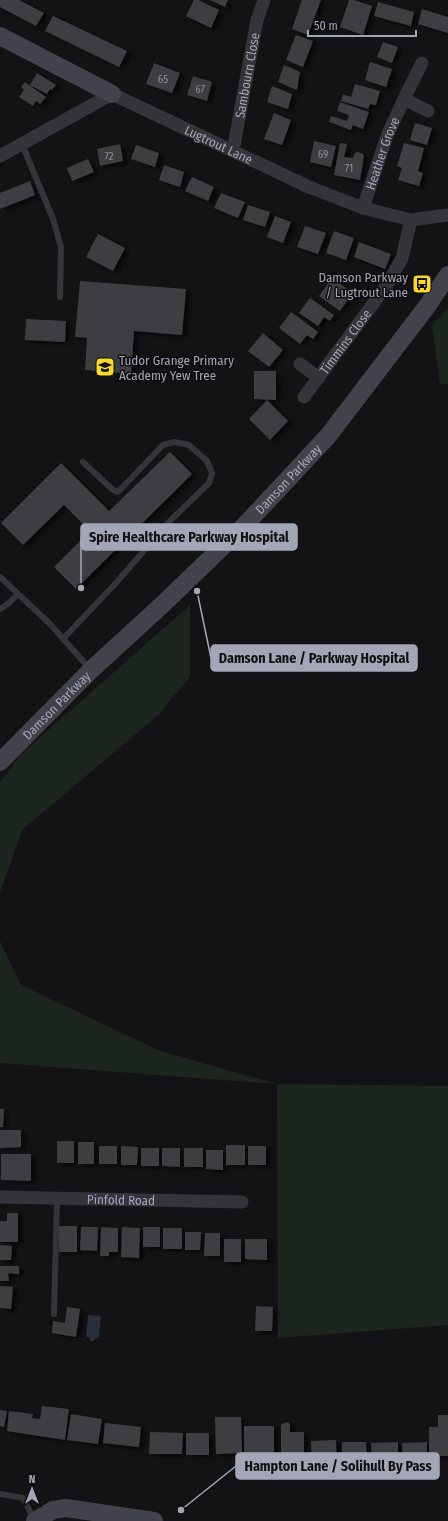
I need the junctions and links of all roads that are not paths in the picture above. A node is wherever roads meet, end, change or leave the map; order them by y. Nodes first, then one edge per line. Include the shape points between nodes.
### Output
1 (264, 0) edge
2 (0, 36) edge
3 (422, 63) dead end
4 (112, 94) junction
5 (404, 99) junction
6 (428, 111) dead end
7 (22, 144) junction
8 (233, 151) junction
9 (0, 156) edge
10 (363, 208) junction
11 (447, 216) edge
12 (411, 220) junction
13 (448, 275) edge
14 (60, 298) dead end
15 (300, 364) dead end
16 (319, 378) junction
17 (304, 397) dead end
18 (84, 462) dead end
19 (0, 577) edge
20 (18, 594) junction
21 (0, 609) edge
22 (63, 639) junction
23 (91, 670) junction
24 (0, 762) edge
25 (0, 1197) edge
26 (57, 1199) junction
27 (242, 1202) dead end
28 (54, 1314) dead end
29 (0, 1494) edge
30 (35, 1521) edge
31 (154, 1521) edge

1 - 8 street, Sambourn Close via 257,20
2 - 4 street, Lugtrout Lane
3 - 5 street, Heather Grove
4 - 7 street
4 - 8 street, Lugtrout Lane
5 - 6 street, Heather Grove
5 - 10 street, Heather Grove via 386,136
7 - 9 street
7 - 14 lane via 53,219 61,247
8 - 10 street, Lugtrout Lane via 309,187
10 - 12 street, Lugtrout Lane
11 - 12 street, Lugtrout Lane
12 - 16 street, Timmins Close via 402,258 387,285
13 - 23 street, Damson Parkway via 328,436 245,525
15 - 16 street
16 - 17 street, Timmins Close
18 - 22 lane via 117,492 163,445 174,442 189,445 207,460 212,473 209,483 171,520
19 - 20 lane
20 - 21 lane
20 - 22 lane
22 - 23 lane
23 - 24 street, Damson Parkway
25 - 26 street, Pinfold Road
26 - 27 street, Pinfold Road
26 - 28 lane
29 - 30 lane via 23,1498
30 - 31 street via 53,1510 66,1508

